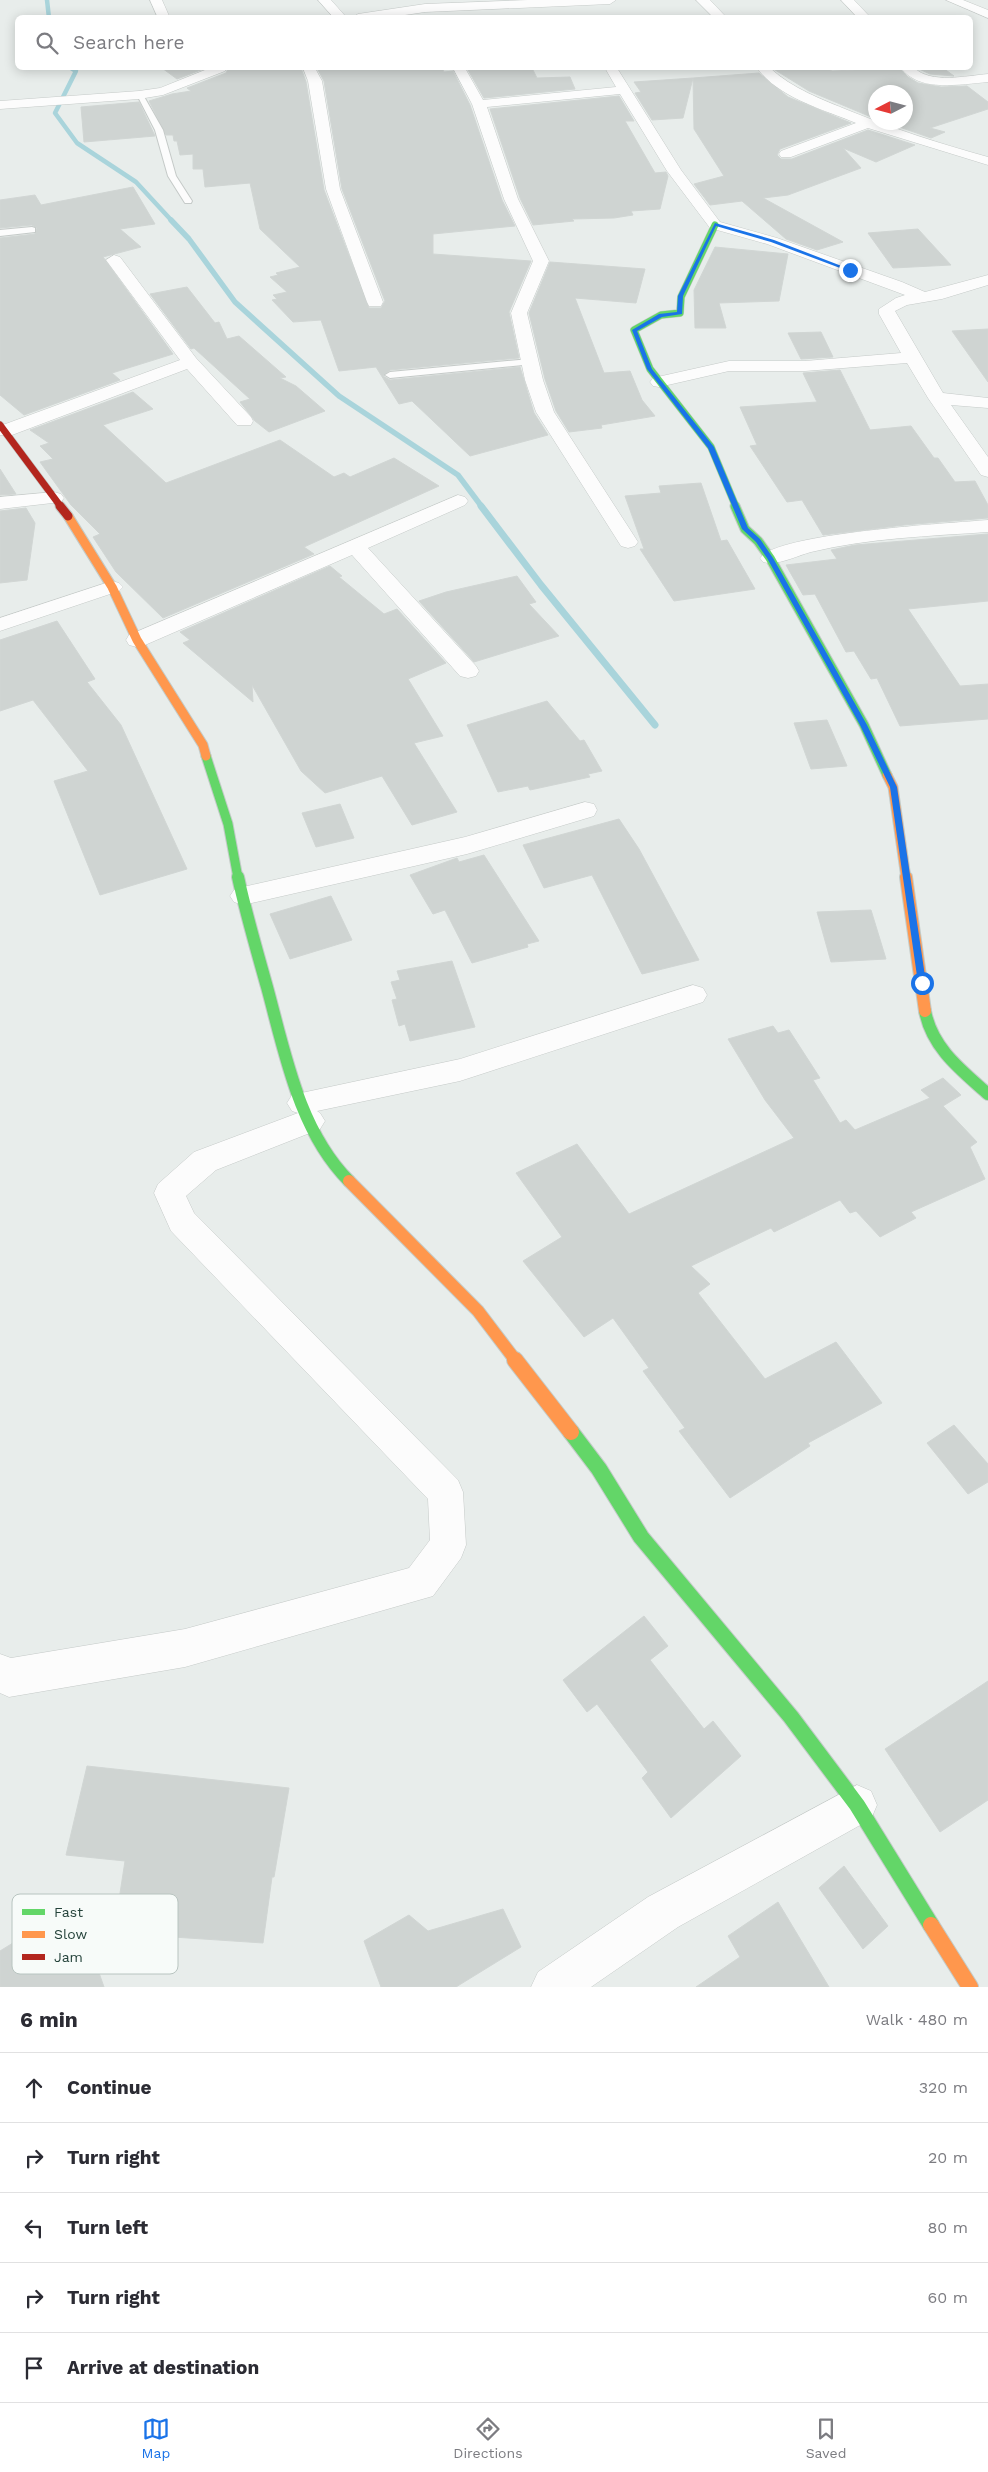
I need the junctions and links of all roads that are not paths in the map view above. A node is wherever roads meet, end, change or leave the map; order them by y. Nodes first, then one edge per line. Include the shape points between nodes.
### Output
1 (156, 0) edge
2 (324, 0) edge
3 (610, 0) edge
4 (702, 0) edge
5 (847, 0) edge
6 (952, 0) edge
7 (562, 2) junction
8 (452, 3) edge
9 (571, 12) dead end
10 (436, 13) edge
11 (988, 14) edge
12 (163, 15) edge
13 (338, 15) edge
14 (405, 15) edge
15 (718, 15) edge
16 (862, 15) edge
17 (215, 70) edge
18 (310, 70) edge
19 (460, 70) edge
20 (611, 70) edge
21 (765, 70) edge
22 (908, 70) edge
23 (988, 78) edge
24 (624, 90) junction
25 (139, 95) junction
26 (0, 104) edge
27 (479, 104) junction
28 (868, 123) joint
29 (889, 130) edge
30 (786, 154) dead end
31 (988, 160) edge
32 (188, 201) dead end
33 (715, 224) junction
34 (32, 230) dead end
35 (0, 233) edge
36 (114, 260) dead end
37 (988, 280) edge
38 (922, 297) junction
39 (375, 302) dead end
40 (912, 357) junction
41 (190, 362) junction
42 (530, 362) junction
43 (390, 375) dead end
44 (659, 382) junction
45 (937, 398) junction
46 (988, 403) edge
47 (244, 421) dead end
48 (2, 428) edge
49 (988, 471) edge
50 (54, 498) junction
51 (458, 501) dead end
52 (0, 503) edge
53 (988, 526) edge
54 (628, 542) dead end
55 (355, 546) junction
56 (770, 558) junction
57 (112, 588) junction
58 (0, 625) edge
59 (137, 640) junction
60 (468, 671) dead end
61 (584, 810) dead end
62 (243, 896) junction
63 (693, 995) dead end
64 (988, 1094) edge
65 (306, 1112) junction
66 (0, 1673) edge
67 (858, 1805) junction
68 (553, 1987) edge
69 (970, 1987) edge

1 - 12 street
2 - 13 street
3 - 7 street
4 - 15 street
5 - 16 street
6 - 11 street
7 - 8 street
7 - 9 street
8 - 10 street
10 - 14 street
17 - 25 street via 163,91
18 - 39 street via 315,81 332,189
19 - 27 street
20 - 24 street
21 - 28 street via 799,95
22 - 23 street via 912,75 929,80
24 - 27 street
24 - 33 street via 674,171
25 - 26 street
25 - 32 lane via 159,130 172,176
27 - 42 street via 511,199 542,262 518,313
28 - 30 street
29 - 31 street
33 - 38 street via 772,241
33 - 44 street via 681,296 680,313 661,315 634,330
34 - 35 lane
36 - 41 street
37 - 38 street via 949,293
38 - 40 street via 902,301 887,309
40 - 44 street via 805,366 729,366
40 - 45 street
41 - 47 street
41 - 48 street
42 - 43 lane
42 - 54 street via 545,412
44 - 56 street via 711,447 745,529
45 - 46 street
45 - 49 street
48 - 50 street
50 - 52 street
50 - 57 street
51 - 55 street
53 - 56 street via 873,536 796,549
55 - 59 street
55 - 60 street
56 - 64 street via 864,725 893,787 926,1023 937,1044
57 - 58 street
57 - 59 street
59 - 62 street via 204,745 228,824
61 - 62 street via 467,845
62 - 65 street via 290,1071
63 - 65 street via 460,1070
65 - 66 street via 205,1161 169,1193 182,1222 444,1492 448,1545 420,1583 185,1648 9,1678
65 - 67 street via 312,1129 341,1173 478,1311 599,1469 640,1537 791,1717
67 - 68 street via 663,1912
67 - 69 street

